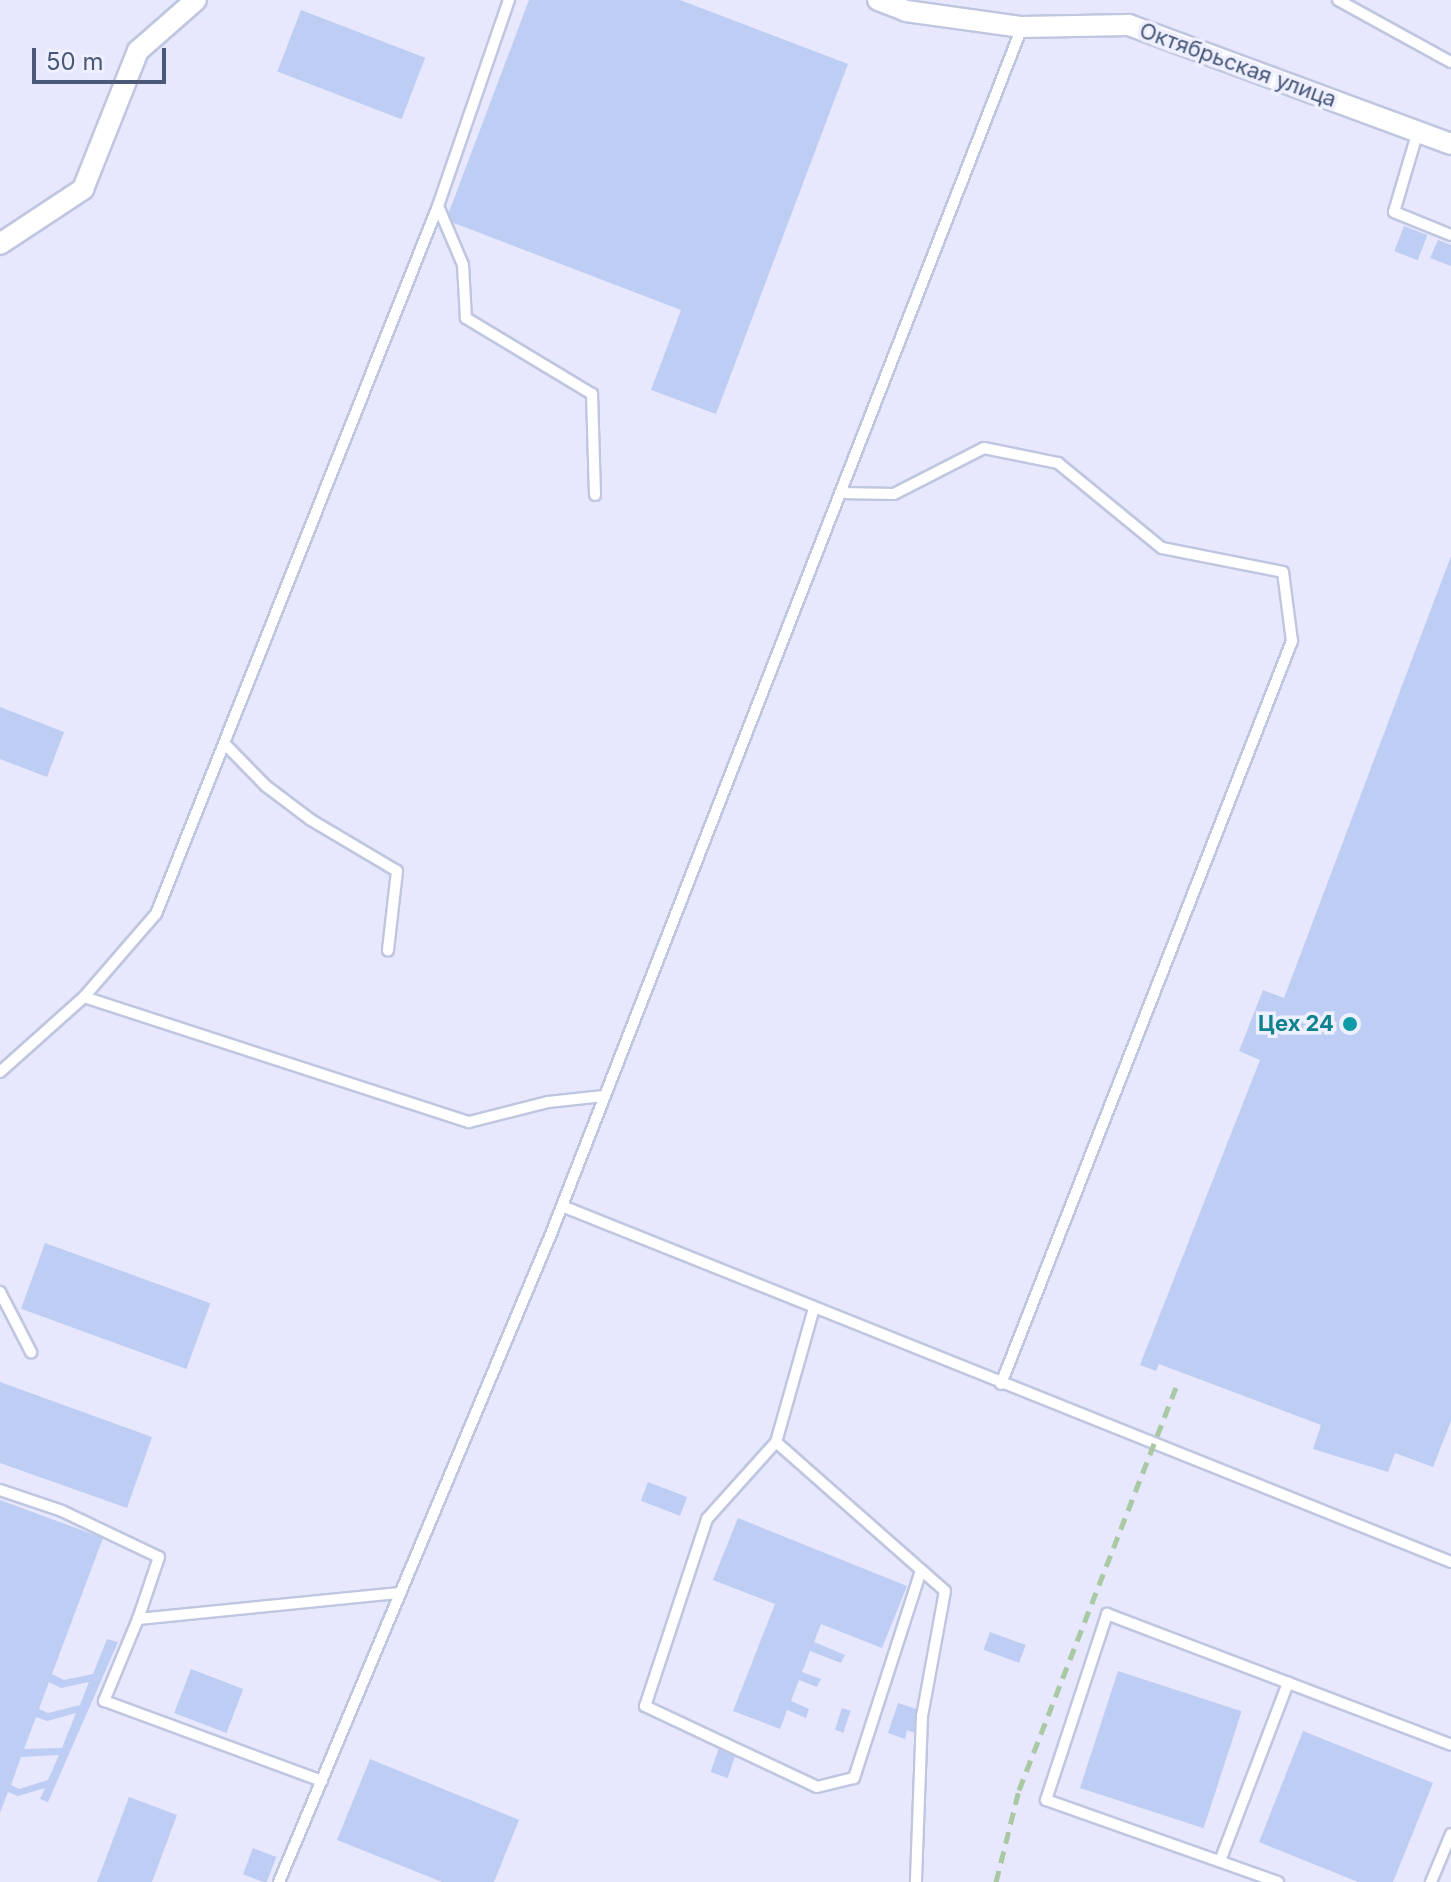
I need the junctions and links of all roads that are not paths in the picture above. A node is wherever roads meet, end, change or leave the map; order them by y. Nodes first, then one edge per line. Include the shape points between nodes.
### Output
1 (196, 0) edge
2 (509, 0) edge
3 (878, 0) edge
4 (1338, 0) edge
5 (1022, 27) junction
6 (1451, 62) edge
7 (1418, 131) junction
8 (1451, 144) edge
9 (438, 206) junction
10 (1451, 235) edge
11 (0, 244) edge
12 (840, 493) junction
13 (595, 495) dead end
14 (224, 743) junction
15 (388, 950) dead end
16 (84, 997) junction
17 (0, 1072) edge
18 (604, 1096) junction
19 (562, 1206) junction
20 (0, 1292) edge
21 (814, 1308) junction
22 (31, 1352) dead end
23 (1001, 1384) junction
24 (776, 1442) junction
25 (0, 1490) edge
26 (1451, 1562) edge
27 (921, 1571) junction
28 (400, 1593) junction
29 (138, 1619) junction
30 (1288, 1683) junction
31 (1451, 1745) edge
32 (322, 1781) junction
33 (1451, 1834) edge
34 (1220, 1861) junction
35 (279, 1882) edge
36 (916, 1882) edge
37 (1278, 1882) edge
38 (1431, 1882) edge

1 - 11 street via 138,51 83,189
2 - 9 lane
3 - 5 street, Октябрьская улица via 906,11
4 - 6 lane
5 - 7 street, Октябрьская улица via 1129,25
5 - 12 lane
7 - 8 street, Октябрьская улица
7 - 10 lane via 1394,212
9 - 13 lane via 463,265 466,318 592,394
9 - 14 lane
12 - 18 lane
12 - 23 lane via 894,494 984,448 1058,463 1162,548 1283,572 1292,641
14 - 15 lane via 311,820 397,871
14 - 16 lane via 156,914
16 - 17 lane
16 - 18 lane via 469,1122 548,1102
18 - 19 lane
19 - 21 lane
19 - 28 lane
20 - 22 lane
21 - 23 lane
21 - 24 lane
23 - 26 lane
24 - 27 lane
24 - 27 lane via 707,1519 645,1706 817,1787 854,1778
25 - 29 lane via 62,1511 159,1557
27 - 36 lane via 945,1591 922,1716
28 - 29 lane
28 - 32 lane
29 - 32 lane via 104,1701
30 - 31 lane
30 - 34 lane
30 - 34 lane via 1107,1614 1046,1800
32 - 35 lane
33 - 38 lane
34 - 37 lane

